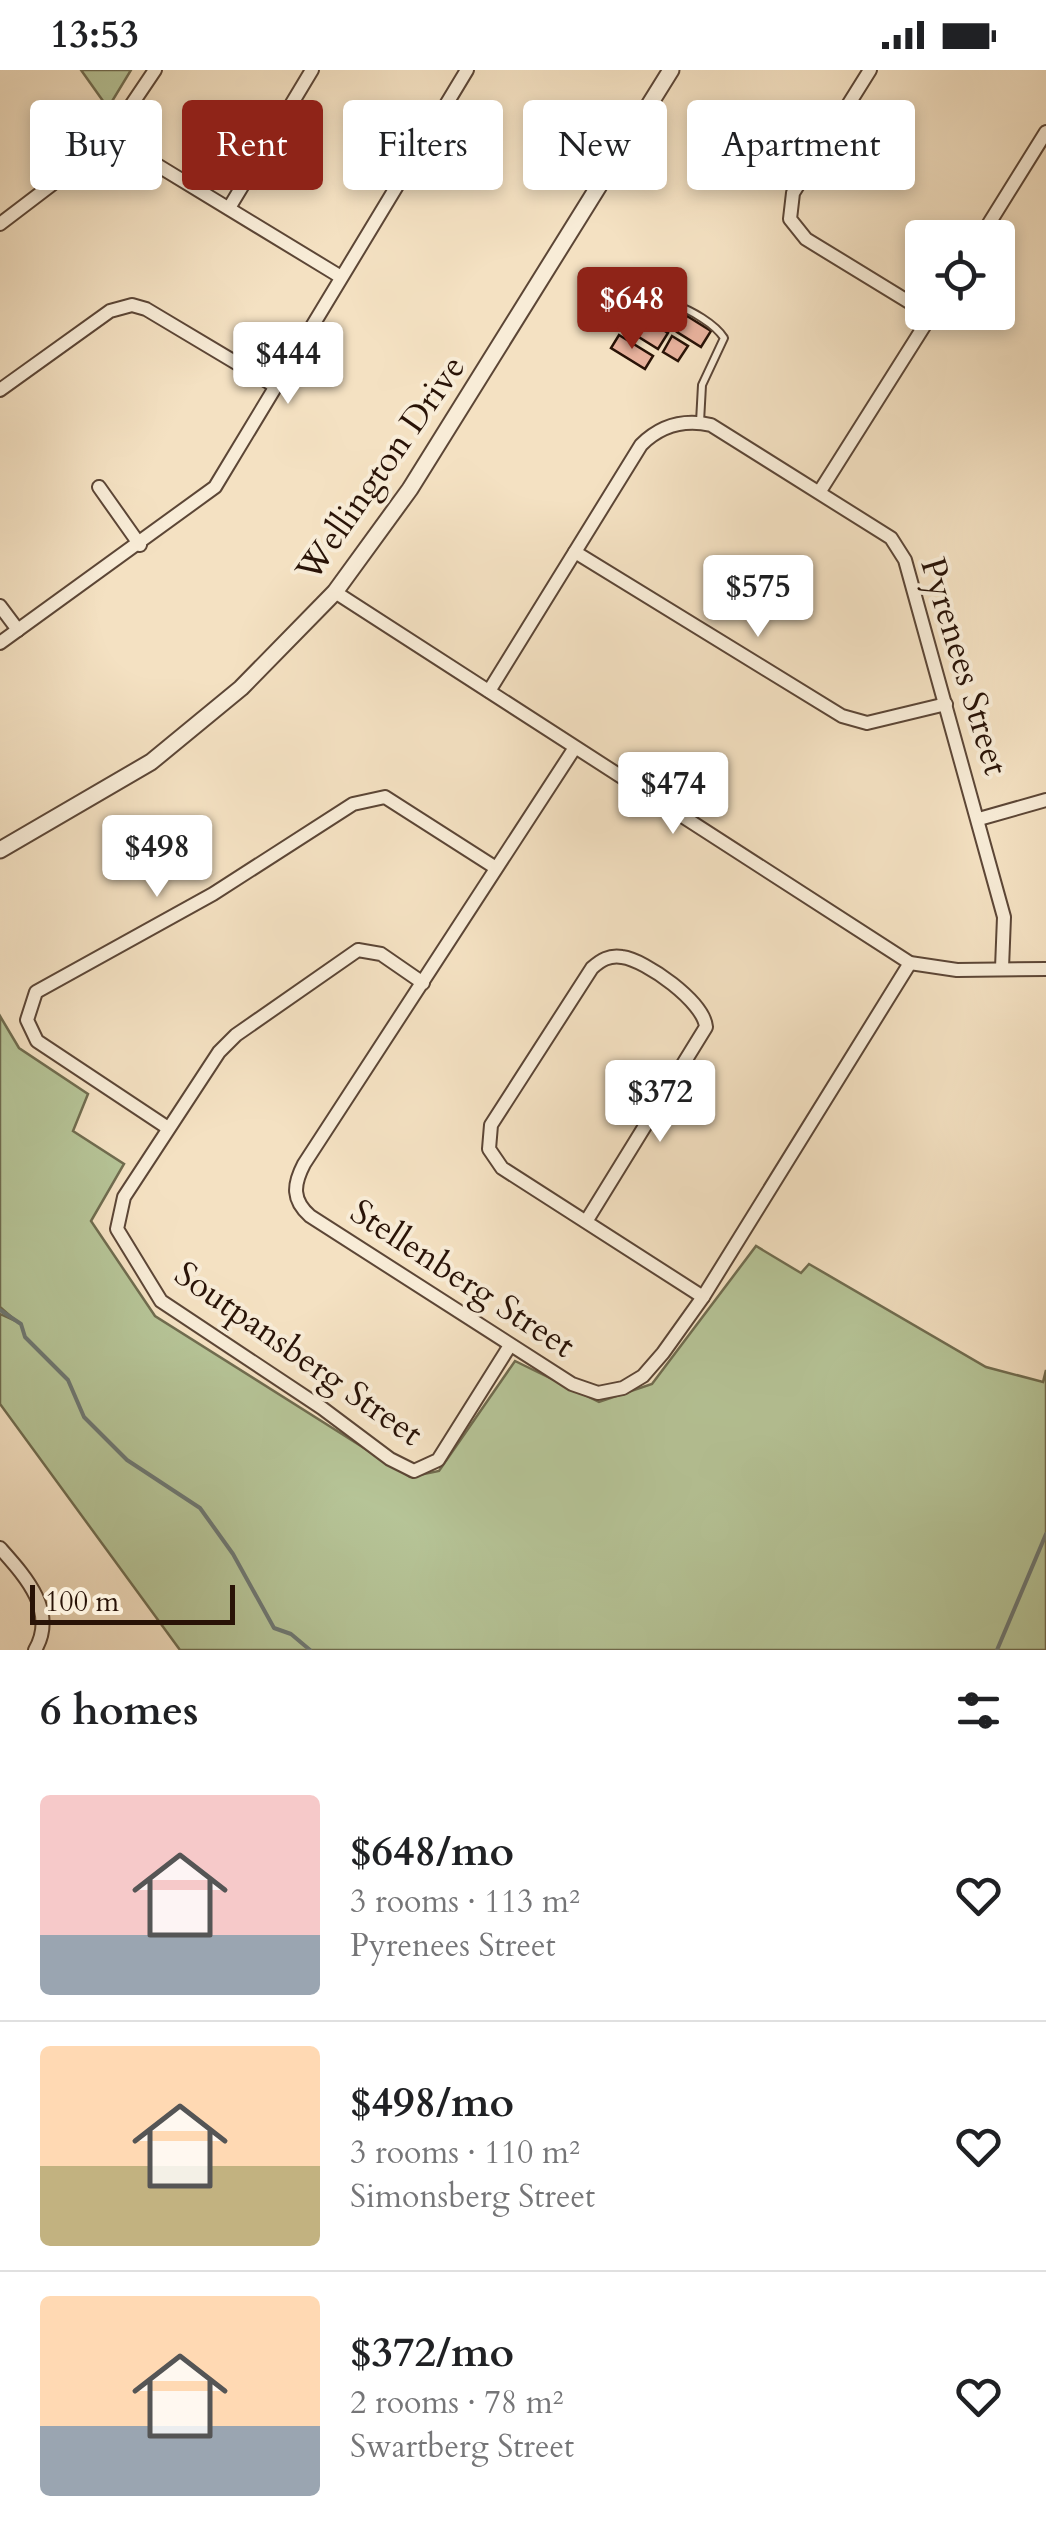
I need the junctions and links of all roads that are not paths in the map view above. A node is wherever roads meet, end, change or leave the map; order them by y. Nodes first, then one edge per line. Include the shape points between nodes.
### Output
1 (154, 70) edge
2 (312, 70) edge
3 (467, 70) edge
4 (671, 70) edge
5 (870, 70) edge
6 (135, 100) edge
7 (1046, 132) edge
8 (162, 168) edge
9 (43, 190) edge
10 (229, 208) junction
11 (991, 220) edge
12 (0, 224) edge
13 (341, 277) junction
14 (634, 297) dead end
15 (905, 298) edge
16 (917, 330) edge
17 (275, 386) junction
18 (0, 390) edge
19 (700, 422) junction
20 (99, 487) dead end
21 (820, 491) junction
22 (140, 545) junction
23 (574, 552) junction
24 (336, 592) junction
25 (0, 606) edge
26 (18, 630) junction
27 (0, 643) edge
28 (489, 691) junction
29 (946, 704) junction
30 (574, 748) junction
31 (1046, 800) edge
32 (979, 819) junction
33 (0, 850) edge
34 (496, 868) junction
35 (910, 963) junction
36 (1002, 968) junction
37 (1046, 969) edge
38 (423, 983) junction
39 (168, 1128) junction
40 (587, 1220) junction
41 (703, 1297) junction
42 (509, 1347) junction
43 (0, 1548) edge
44 (35, 1650) edge

1 - 6 street
2 - 10 street
3 - 13 street
4 - 24 street, Wellington Drive via 410,489
5 - 15 street via 793,194 790,219 806,239
7 - 11 street
8 - 10 street
9 - 12 street
10 - 13 street
13 - 17 street
14 - 19 lane via 673,304 724,338 702,385
16 - 21 street
17 - 18 street via 132,306 110,311
17 - 22 street via 215,487
19 - 21 street, Pyrenees Street
19 - 23 street via 653,433
20 - 22 street
21 - 29 street, Pyrenees Street via 891,538 901,552
22 - 26 street
23 - 28 street
23 - 29 street via 855,722
24 - 28 street
24 - 33 street, Wellington Drive via 241,688 151,762
25 - 26 street
26 - 27 street
28 - 30 street
29 - 32 street, Pyrenees Street
30 - 34 street, Stellenberg Street
30 - 35 street
31 - 32 street
32 - 36 street, Pyrenees Street via 1006,929
34 - 38 street, Stellenberg Street
34 - 39 street via 375,796 36,992 27,1020 37,1042
35 - 36 street
35 - 41 street, Stellenberg Street
36 - 37 street
38 - 39 street, Soutpansberg Street via 371,950 346,956 226,1044
38 - 42 street, Stellenberg Street via 304,1164 296,1200 310,1216
39 - 42 street, Soutpansberg Street via 117,1218 120,1239 152,1290 390,1459 414,1471 433,1465
40 - 40 street via 706,1027 697,1002 621,956 592,968 488,1136 502,1168
40 - 41 street
41 - 42 street, Stellenberg Street via 643,1376 616,1390 584,1390
43 - 44 street via 42,1611

